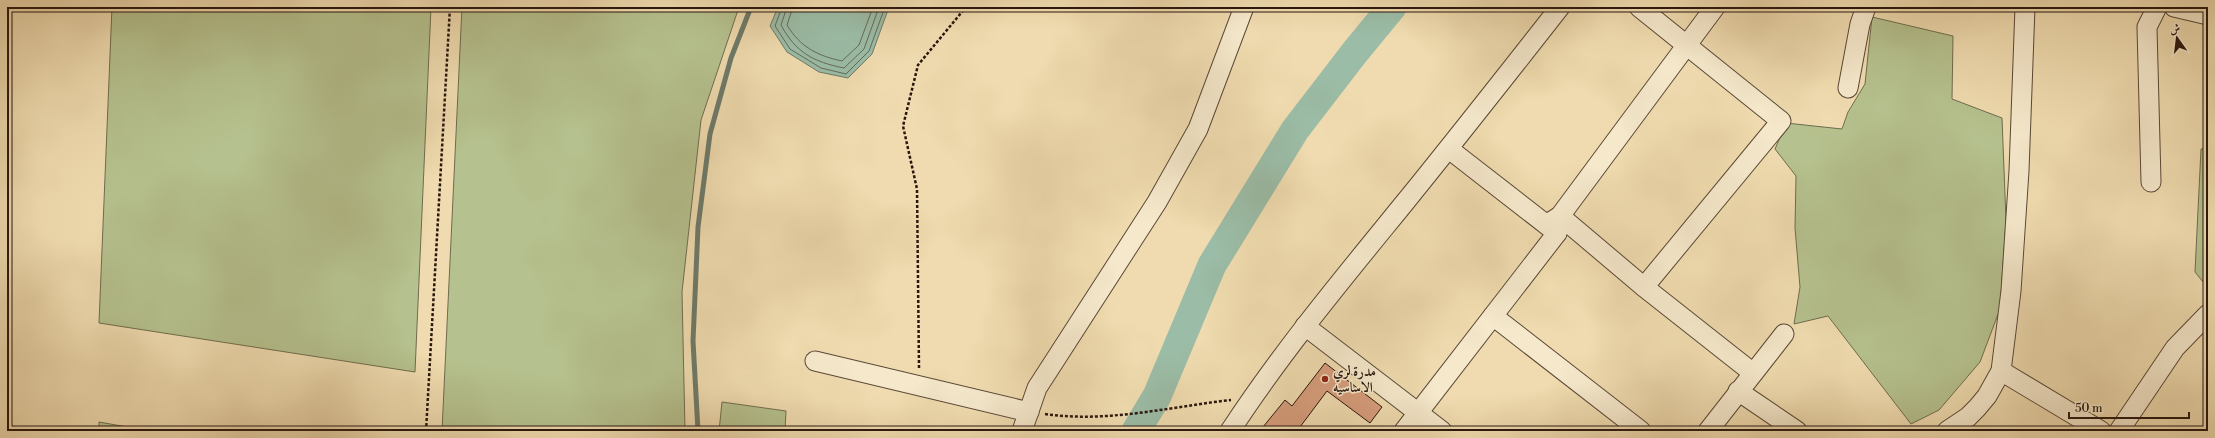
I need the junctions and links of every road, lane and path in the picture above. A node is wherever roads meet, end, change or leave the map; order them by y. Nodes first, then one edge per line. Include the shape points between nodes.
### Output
1 (450, 7) edge
2 (966, 7) edge
3 (1244, 7) edge
4 (1560, 7) edge
5 (1639, 7) edge
6 (1715, 7) edge
7 (1866, 7) edge
8 (2025, 7) edge
9 (2157, 7) edge
10 (2174, 7) edge
11 (2207, 12) edge
12 (1687, 46) junction
13 (1848, 88) dead end
14 (1449, 149) junction
15 (2151, 182) dead end
16 (1554, 224) junction
17 (1644, 287) junction
18 (2208, 314) edge
19 (1493, 316) junction
20 (1305, 326) junction
21 (1784, 334) dead end
22 (815, 361) dead end
23 (2001, 371) junction
24 (1753, 373) junction
25 (920, 386) junction
26 (1738, 392) junction
27 (1251, 398) junction
28 (1029, 412) junction
29 (1418, 413) junction
30 (426, 431) edge
31 (1022, 431) edge
32 (1230, 431) edge
33 (1404, 431) edge
34 (1442, 431) edge
35 (1641, 431) edge
36 (1708, 431) edge
37 (1797, 431) edge
38 (1947, 431) edge
39 (2102, 431) edge
40 (2119, 431) edge

1 - 30 path
2 - 25 path via 918,65 903,126 917,189
3 - 28 street via 1198,129 1157,202 1037,388
4 - 14 street
5 - 12 street
6 - 12 street
7 - 13 street via 1860,24
8 - 23 street via 2019,171 2010,299
9 - 15 street via 2147,27
10 - 11 street
12 - 16 street
12 - 17 street via 1781,121
14 - 16 street
14 - 20 street
16 - 17 street
16 - 19 street
17 - 24 street
18 - 40 street via 2175,348
19 - 29 street
19 - 35 street
20 - 27 street
20 - 29 street
21 - 24 street
22 - 25 street
23 - 38 street via 1977,408
23 - 39 street
24 - 26 street
25 - 28 street
26 - 36 street
26 - 37 street
27 - 28 path via 1125,416 1073,418
27 - 32 street
28 - 31 street
29 - 33 street
29 - 34 street

